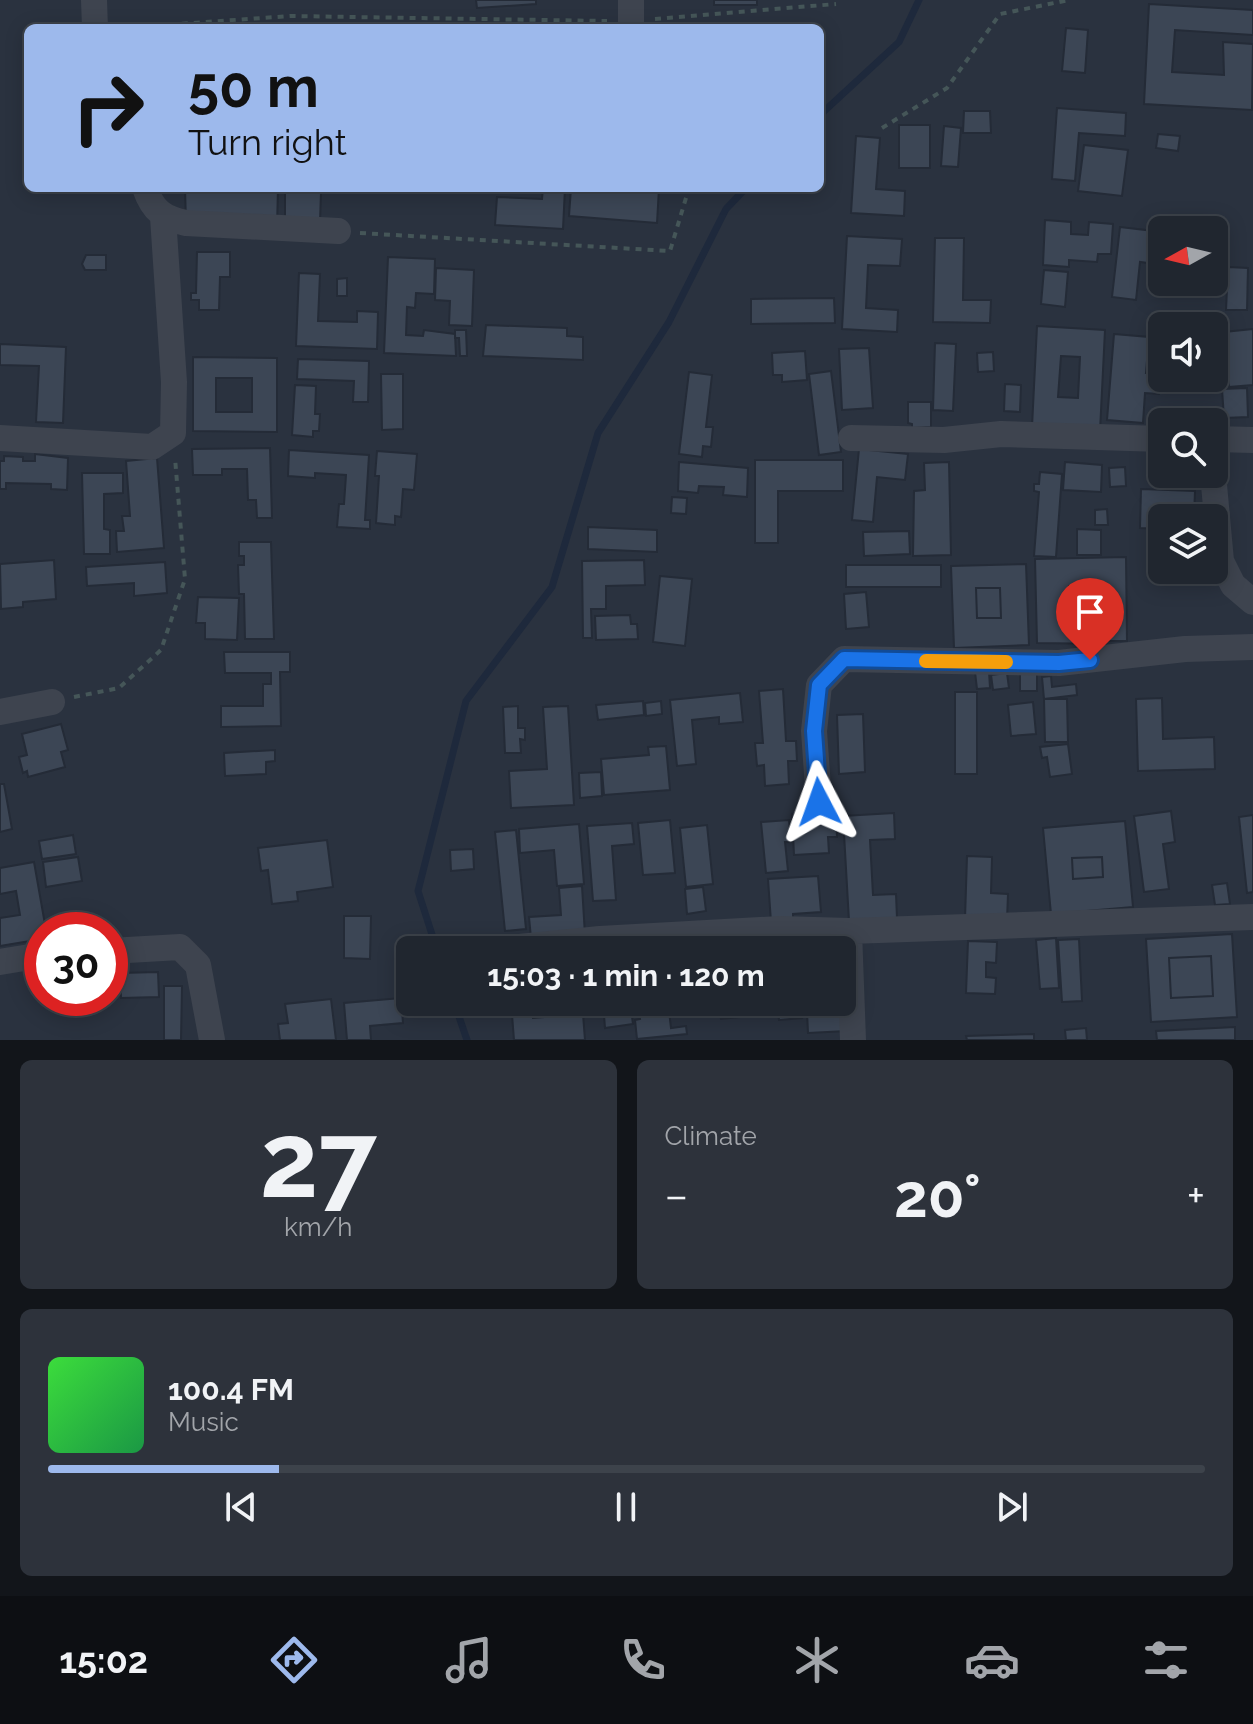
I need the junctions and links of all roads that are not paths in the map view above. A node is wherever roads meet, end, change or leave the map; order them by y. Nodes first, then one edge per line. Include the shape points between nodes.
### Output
1 (94, 0) edge
2 (95, 24) edge
3 (147, 192) edge
4 (163, 217) junction
5 (338, 231) road end
6 (0, 438) edge
7 (851, 438) dead end
8 (1148, 439) edge
9 (1228, 439) edge
10 (1253, 440) edge
11 (1214, 488) edge
12 (1253, 602) edge
13 (1253, 647) edge
14 (52, 702) road end
15 (0, 712) edge
16 (819, 802) dead end
17 (1253, 917) edge
18 (849, 931) junction
19 (654, 936) edge
20 (128, 950) edge
21 (24, 958) edge
22 (0, 962) edge
23 (212, 1040) edge
24 (853, 1040) edge

1 - 2 street
3 - 4 street
4 - 5 street via 193,224
4 - 6 street via 173,433 152,447
7 - 8 street via 944,440 1001,434
9 - 10 street
11 - 12 street via 1221,561 1233,585
13 - 16 street via 1059,663 844,659 819,685 814,731
14 - 15 street
17 - 18 street
18 - 19 street
18 - 24 street
20 - 23 street via 180,947 198,965
21 - 22 street

